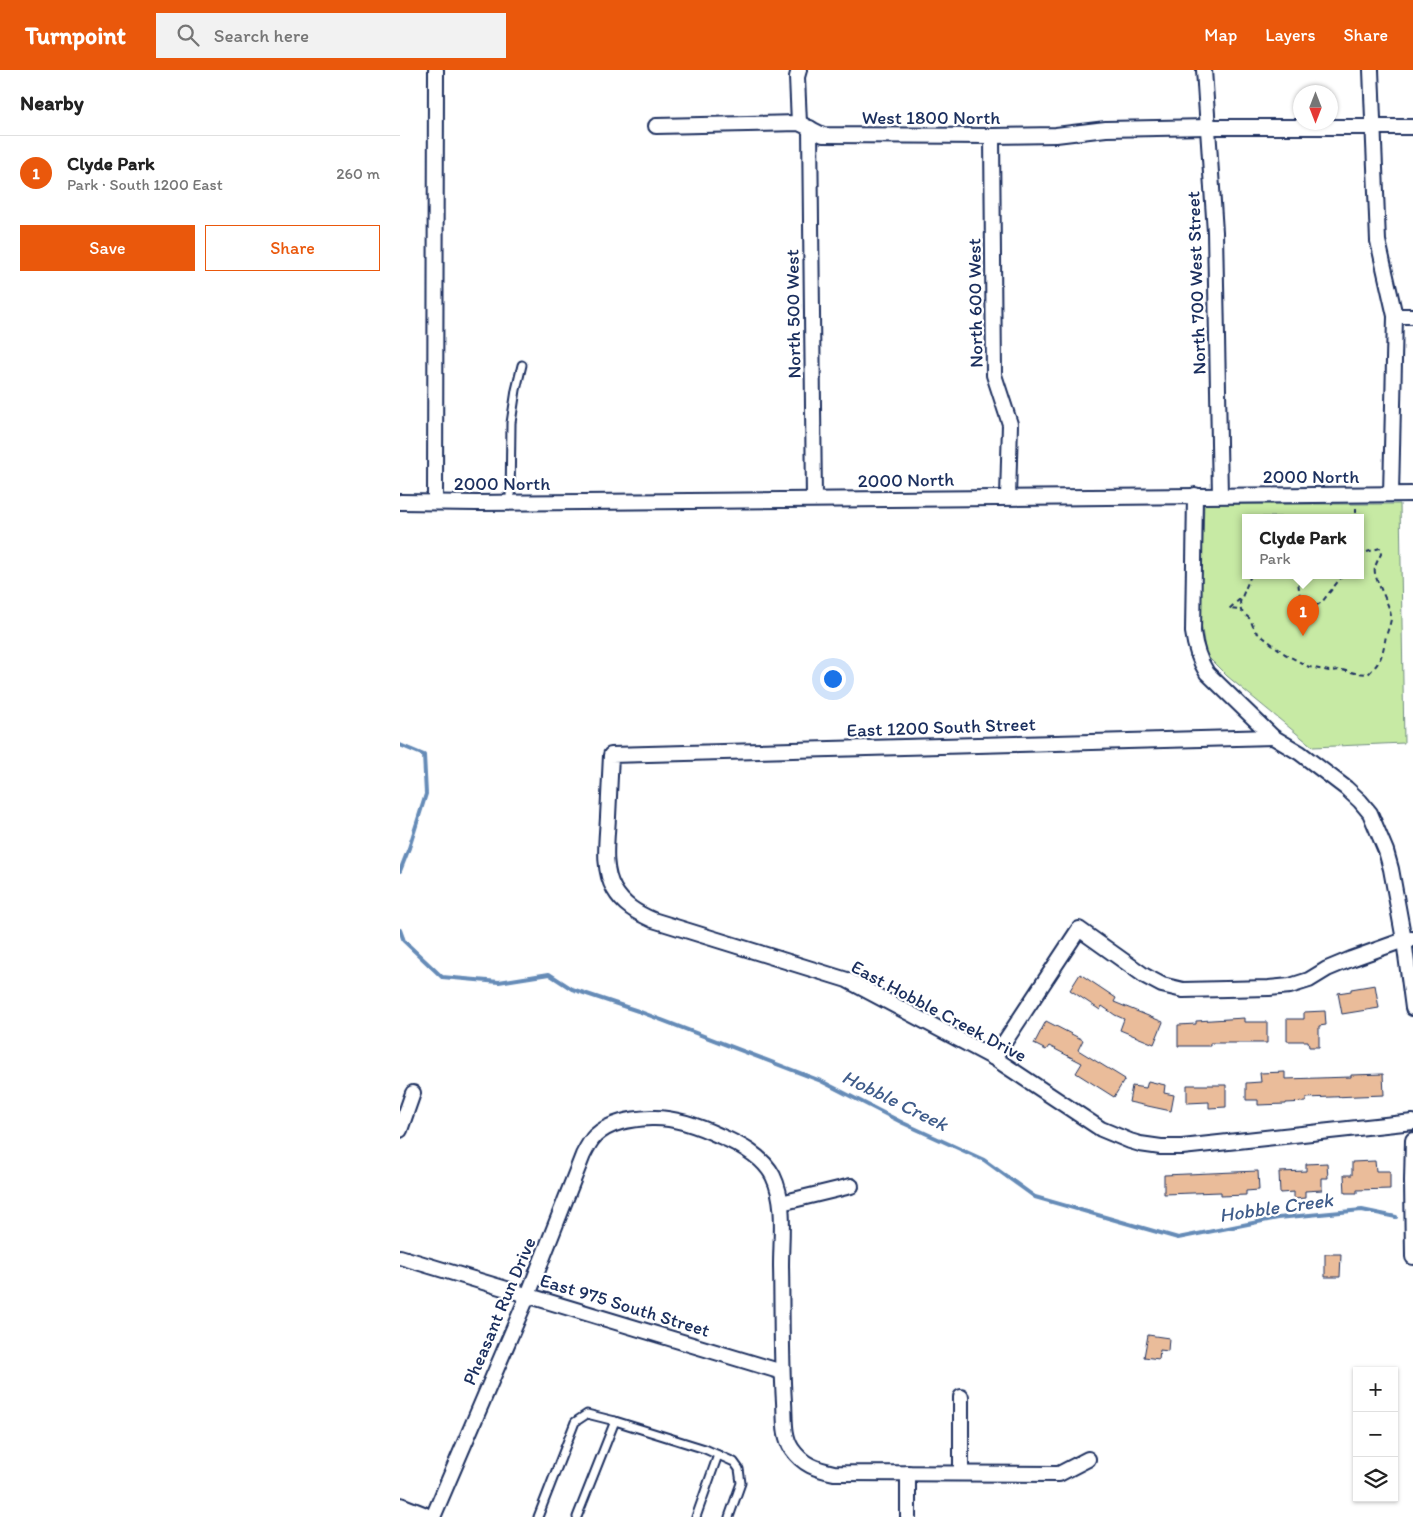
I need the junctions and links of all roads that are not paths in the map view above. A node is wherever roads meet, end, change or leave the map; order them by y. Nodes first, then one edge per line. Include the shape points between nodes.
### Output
1 (436, 70) edge
2 (799, 70) edge
3 (1204, 70) edge
4 (1371, 70) edge
5 (656, 126) dead end
6 (804, 126) junction
7 (1373, 126) junction
8 (1208, 127) junction
9 (1413, 127) edge
10 (992, 136) junction
11 (1395, 316) junction
12 (1413, 316) edge
13 (522, 365) dead end
14 (1391, 494) junction
15 (1413, 494) edge
16 (1195, 495) junction
17 (1220, 495) junction
18 (1008, 497) junction
19 (814, 499) junction
20 (400, 502) edge
21 (435, 502) junction
22 (510, 502) junction
23 (1272, 737) junction
24 (611, 755) joint
25 (1408, 939) edge
26 (1413, 1008) edge
27 (994, 1058) junction
28 (413, 1092) dead end
29 (1413, 1122) edge
30 (400, 1130) edge
31 (1413, 1140) edge
32 (851, 1186) dead end
33 (781, 1203) junction
34 (400, 1257) edge
35 (1413, 1257) edge
36 (528, 1295) junction
37 (782, 1372) junction
38 (961, 1396) dead end
39 (615, 1421) junction
40 (718, 1455) junction
41 (1088, 1459) dead end
42 (908, 1473) junction
43 (961, 1473) junction
44 (400, 1508) edge
45 (423, 1517) edge
46 (433, 1517) edge
47 (538, 1517) edge
48 (577, 1517) edge
49 (696, 1517) edge
50 (729, 1517) edge
51 (908, 1517) edge

1 - 21 street
2 - 6 street, North 500 West via 797,77
3 - 8 street, North 700 West Street
4 - 7 street
5 - 6 street, West 1800 North
6 - 10 street, West 1800 North via 823,135
6 - 19 street, North 500 West
7 - 8 street, West 1800 North
7 - 9 street, West 1800 North
7 - 11 street via 1378,241
8 - 10 street, West 1800 North
8 - 17 street, North 700 West Street via 1215,232
10 - 18 street, North 600 West via 994,375 1010,424
11 - 12 street
11 - 14 street
13 - 22 lane via 511,423
14 - 15 street, 2000 North
14 - 17 street, 2000 North
16 - 17 street, 2000 North
16 - 18 street, 2000 North
16 - 23 street via 1193,624 1196,649 1207,673
18 - 19 street, 2000 North
19 - 22 street, 2000 North
20 - 21 street, 2000 North
21 - 22 street, 2000 North
23 - 24 street, East 1200 South Street
23 - 25 street via 1300,753 1346,788 1370,813 1386,851
24 - 27 street, East Hobble Creek Drive via 606,855 613,889 623,903 653,920 847,980
25 - 26 street
25 - 27 street via 1351,959 1290,986 1183,990 1162,985 1145,976 1079,929
27 - 29 street, East Hobble Creek Drive via 1101,1129 1130,1141 1161,1147
28 - 30 street
31 - 35 street
32 - 33 street
33 - 36 street, Pheasant Run Drive via 772,1175 759,1158 739,1144 680,1121 634,1119 608,1126 593,1138 582,1155
33 - 37 street
34 - 36 street, East 975 South Street
36 - 37 street, East 975 South Street
36 - 46 street, Pheasant Run Drive
37 - 42 street via 787,1438 792,1450 804,1462 815,1469 834,1473
38 - 43 street
39 - 40 lane
39 - 47 lane via 587,1414 575,1422
39 - 48 lane
40 - 49 lane
40 - 50 lane via 734,1462 739,1469 741,1483
41 - 43 street via 1059,1474
42 - 43 street
42 - 51 street
44 - 45 street

